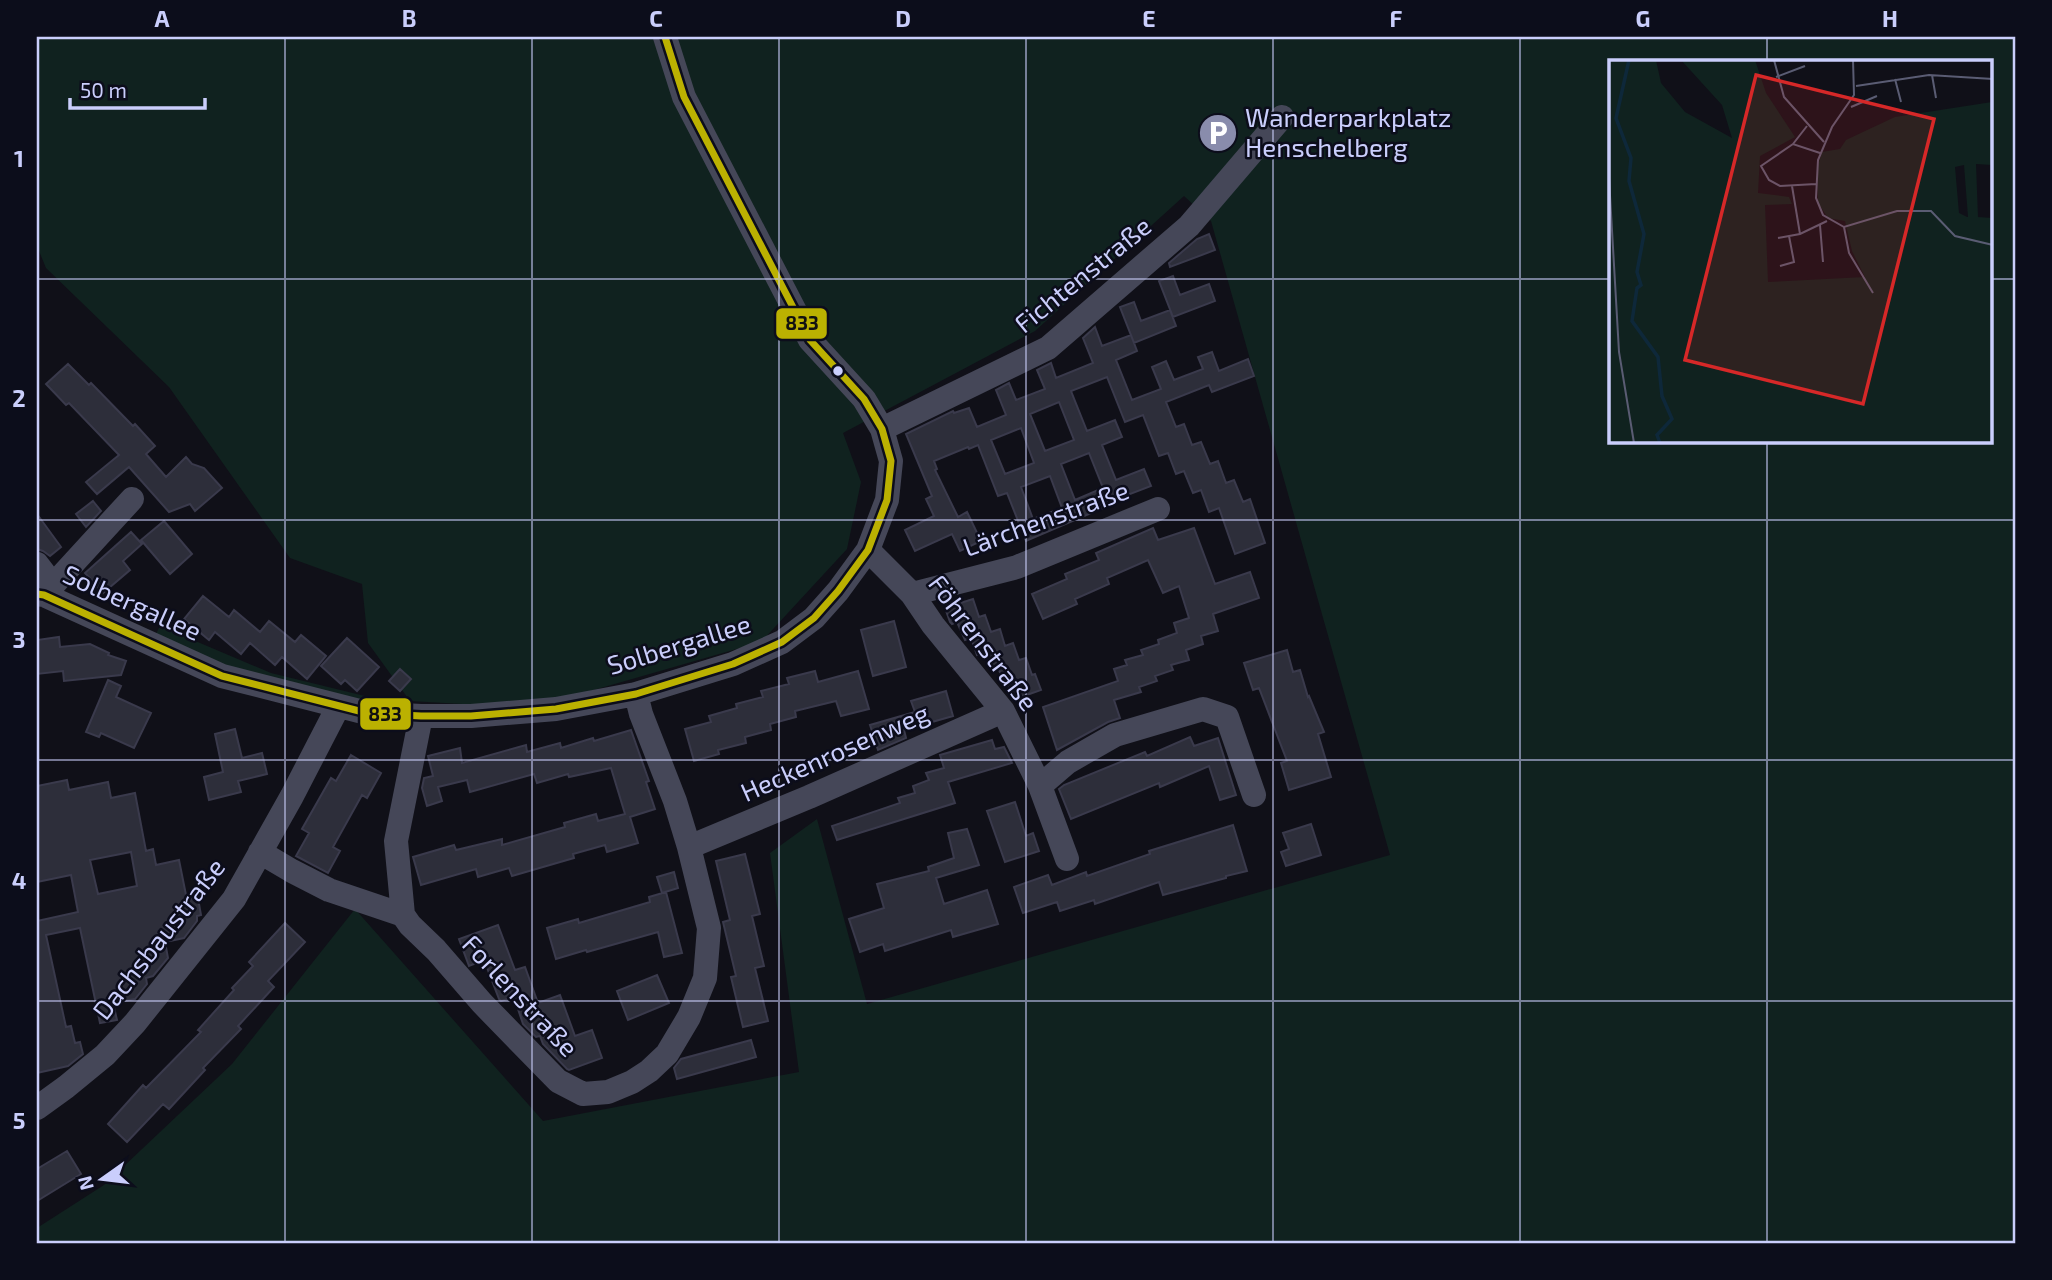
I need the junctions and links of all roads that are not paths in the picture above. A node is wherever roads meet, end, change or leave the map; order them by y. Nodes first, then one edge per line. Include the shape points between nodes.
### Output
1 (665, 37) edge
2 (1282, 117) dead end
3 (882, 429) junction
4 (132, 499) dead end
5 (1158, 509) dead end
6 (868, 550) junction
7 (37, 564) edge
8 (45, 591) edge
9 (912, 594) junction
10 (636, 694) junction
11 (338, 707) junction
12 (1003, 711) junction
13 (421, 716) junction
14 (1040, 786) junction
15 (1254, 795) dead end
16 (689, 847) junction
17 (260, 852) junction
18 (1068, 859) dead end
19 (403, 915) junction
20 (37, 1108) edge

1 - 3 street, Solbergallee via 684,97 810,340 864,398
2 - 3 street, Fichtenstraße via 1189,226 1048,348
3 - 6 street, Solbergallee via 891,461 887,500
4 - 8 street
5 - 9 street, Lärchenstraße via 1017,567
6 - 9 street, Föhrenstraße
6 - 10 street, Solbergallee via 814,618 782,642 733,664
7 - 8 street
8 - 11 street, Solbergallee via 222,676
9 - 12 street, Föhrenstraße
10 - 13 street, Solbergallee via 556,709
10 - 16 street, Forlenstraße
11 - 13 street, Solbergallee
11 - 17 street, Dachsbaustraße
12 - 14 street, Föhrenstraße
12 - 16 street, Heckenrosenweg
13 - 19 street via 396,841
14 - 15 street via 1068,762 1115,735 1203,709 1227,717
14 - 18 street, Föhrenstraße
16 - 19 street, Forlenstraße via 709,928 705,978 690,1017 667,1054 632,1082 608,1092 583,1094 558,1082
17 - 19 street via 329,890
17 - 20 street, Dachsbaustraße via 234,899 141,1017 105,1055

